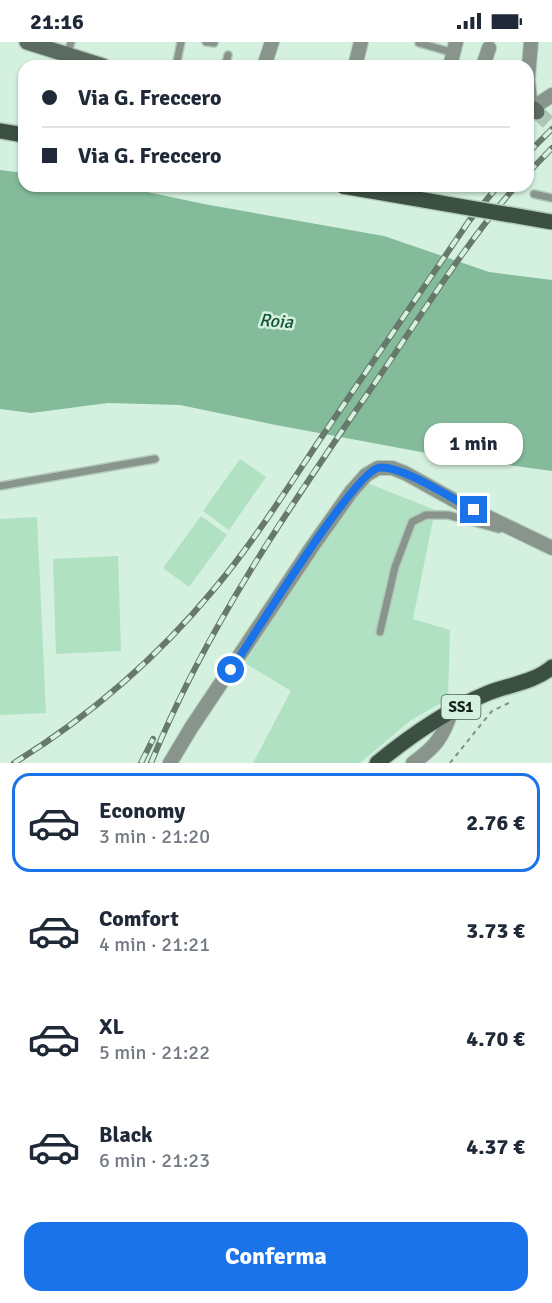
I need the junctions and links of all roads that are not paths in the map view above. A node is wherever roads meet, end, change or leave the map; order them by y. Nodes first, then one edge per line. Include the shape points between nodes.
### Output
1 (27, 42) edge
2 (181, 42) edge
3 (272, 42) edge
4 (361, 42) edge
5 (531, 42) edge
6 (419, 43) edge
7 (69, 48) edge
8 (489, 48) dead end
9 (454, 54) edge
10 (228, 55) dead end
11 (92, 60) edge
12 (177, 60) edge
13 (227, 60) edge
14 (266, 60) edge
15 (356, 60) edge
16 (485, 60) edge
17 (530, 60) edge
18 (552, 95) edge
19 (534, 108) edge
20 (0, 131) edge
21 (18, 134) edge
22 (377, 192) edge
23 (534, 194) dead end
24 (552, 198) edge
25 (552, 222) edge
26 (154, 459) dead end
27 (0, 486) edge
28 (511, 528) junction
29 (552, 548) edge
30 (380, 632) dead end
31 (552, 666) edge
32 (451, 712) junction
33 (170, 763) edge
34 (377, 763) edge
35 (413, 763) edge

1 - 7 main road
2 - 12 lane
3 - 14 street
4 - 15 street
5 - 17 street
6 - 9 lane
7 - 11 main road
8 - 16 street
10 - 13 lane
18 - 19 street
20 - 21 main road
22 - 25 main road, bridge
23 - 24 lane
26 - 27 lane
28 - 29 street
28 - 30 lane via 500,529 448,515 426,515 412,522 394,567
28 - 33 street via 392,468 378,468 366,475 312,547
31 - 32 main road, SS1 via 529,680 486,694
32 - 34 main road, SS1
32 - 35 street via 445,731 430,751

